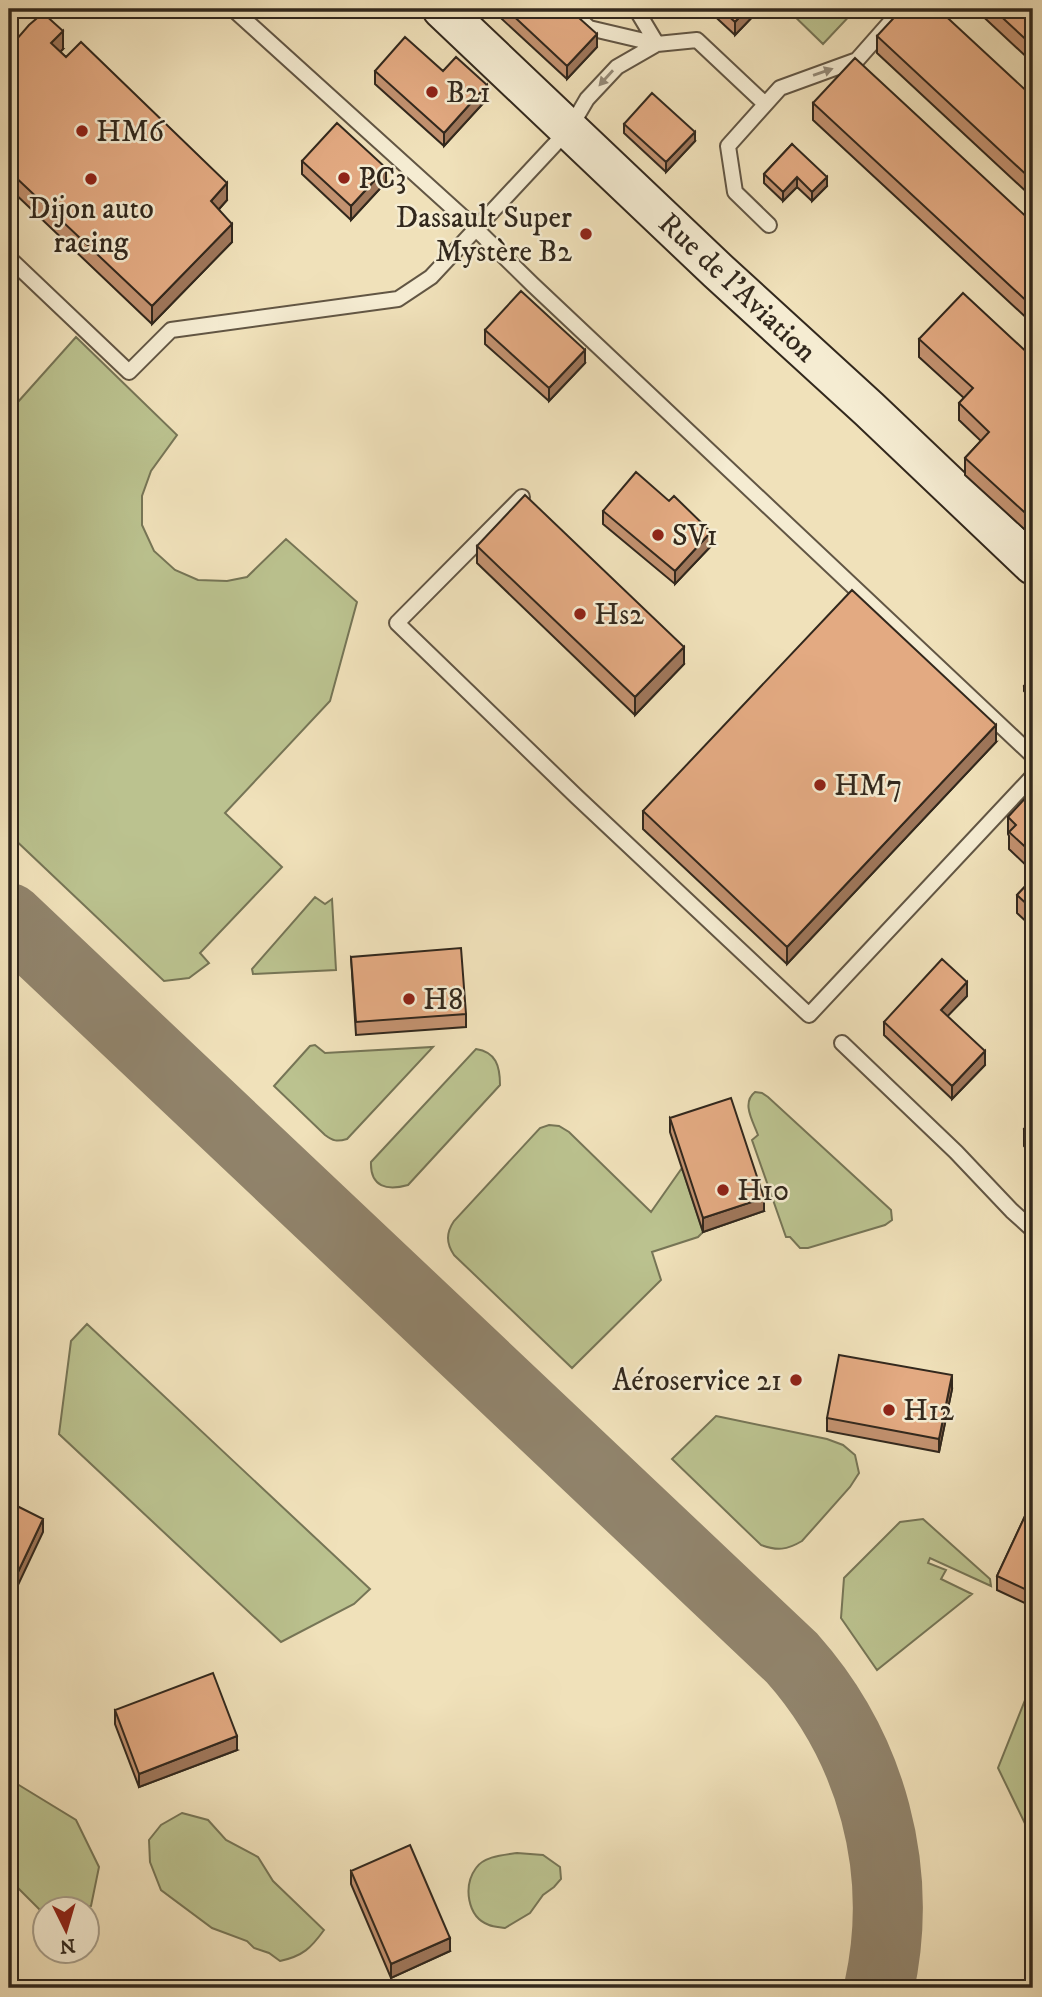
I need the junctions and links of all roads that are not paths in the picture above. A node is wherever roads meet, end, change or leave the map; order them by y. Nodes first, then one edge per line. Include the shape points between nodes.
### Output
1 (233, 9) edge
2 (442, 9) edge
3 (568, 9) edge
4 (636, 9) edge
5 (902, 9) edge
6 (657, 44) junction
7 (765, 104) junction
8 (570, 128) junction
9 (769, 225) dead end
10 (476, 229) junction
11 (9, 258) edge
12 (522, 497) edge
13 (1033, 565) edge
14 (1033, 756) edge
15 (1033, 776) edge
16 (842, 1043) dead end
17 (1033, 1230) edge

1 - 10 lane
2 - 8 street, Rue de l'Aviation
3 - 6 lane via 589,28
4 - 6 lane
7 -> 5 lane via 780,88 857,60
6 - 7 lane via 696,40
6 -> 8 lane via 617,67 587,99
7 - 9 lane via 729,146 735,192
8 - 10 lane
8 - 13 street, Rue de l'Aviation
10 - 11 lane via 431,277 398,299 171,330 129,372
10 - 14 lane
12 - 15 lane via 397,623 809,1016
16 - 17 lane

